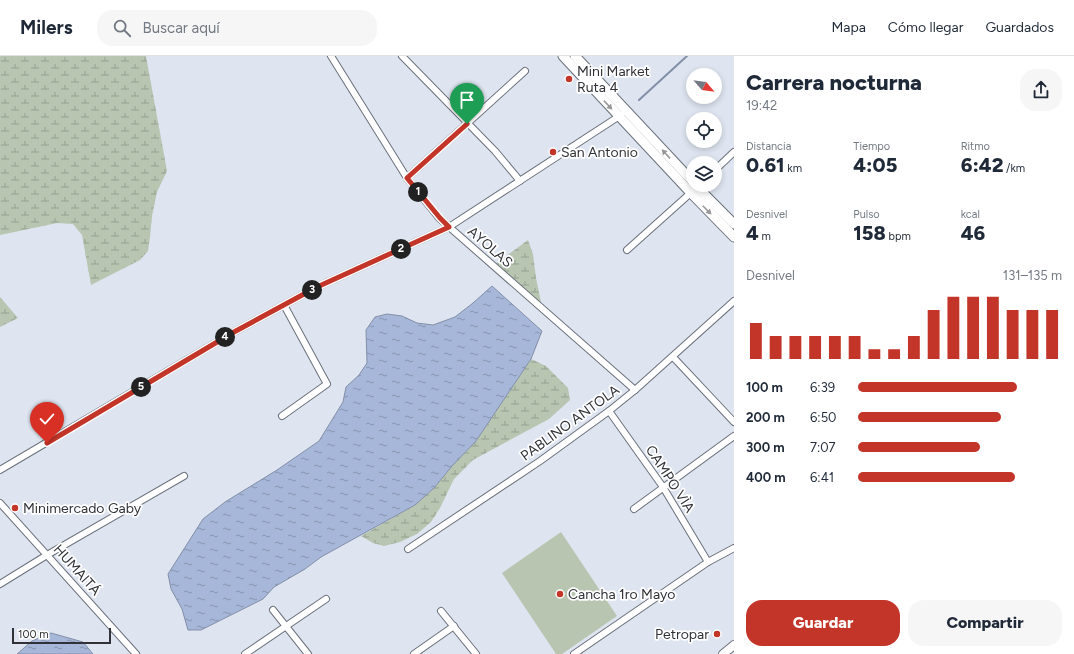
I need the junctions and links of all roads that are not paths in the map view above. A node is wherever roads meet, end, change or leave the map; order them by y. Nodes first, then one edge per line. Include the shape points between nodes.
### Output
1 (331, 56) edge
2 (402, 56) edge
3 (562, 56) edge
4 (575, 56) edge
5 (525, 70) dead end
6 (623, 114) junction
7 (467, 124) junction
8 (734, 152) edge
9 (722, 163) edge
10 (686, 177) edge
11 (407, 178) junction
12 (520, 181) junction
13 (689, 192) edge
14 (700, 192) edge
15 (701, 192) edge
16 (734, 224) edge
17 (449, 227) junction
18 (734, 237) edge
19 (627, 250) dead end
20 (734, 301) edge
21 (284, 305) junction
22 (673, 357) junction
23 (635, 390) junction
24 (609, 411) junction
25 (282, 416) dead end
26 (734, 422) edge
27 (734, 436) edge
28 (0, 470) edge
29 (184, 476) dead end
30 (663, 487) junction
31 (0, 503) edge
32 (634, 509) dead end
33 (734, 548) edge
34 (408, 549) dead end
35 (47, 555) junction
36 (708, 562) junction
37 (0, 584) edge
38 (326, 599) dead end
39 (273, 610) dead end
40 (441, 611) dead end
41 (454, 626) junction
42 (286, 627) junction
43 (734, 645) edge
44 (136, 654) edge
45 (245, 654) edge
46 (308, 654) edge
47 (414, 654) edge
48 (476, 654) edge
49 (574, 654) edge
50 (723, 654) edge

1 - 11 street, AYOLAS
2 - 7 street
3 -> 6 main road
4 - 6 main road
5 - 7 street
6 - 10 main road
6 - 12 street
7 - 11 street
7 - 12 street
8 - 9 street
11 - 17 street, AYOLAS
12 - 17 street
13 - 19 street
14 -> 18 main road
15 - 16 main road
17 - 21 street via 317,287
17 - 23 street, AYOLAS
20 - 22 street, PABLINO ANTOLA
21 - 25 street via 327,384
21 - 28 street
22 - 23 street, PABLINO ANTOLA
22 - 26 street
23 - 24 street, PABLINO ANTOLA
24 - 30 street, CAMPO VÌA
24 - 34 street, PABLINO ANTOLA via 540,461
27 - 30 street
29 - 35 street
30 - 32 street
30 - 36 street, CAMPO VÌA
31 - 35 street, HUMAITÁ
33 - 36 street
35 - 37 street
35 - 44 street, HUMAITÁ
36 - 49 street
38 - 42 street
39 - 42 street
40 - 41 street
41 - 47 street
41 - 48 street
42 - 45 street
42 - 46 street
43 - 50 street

